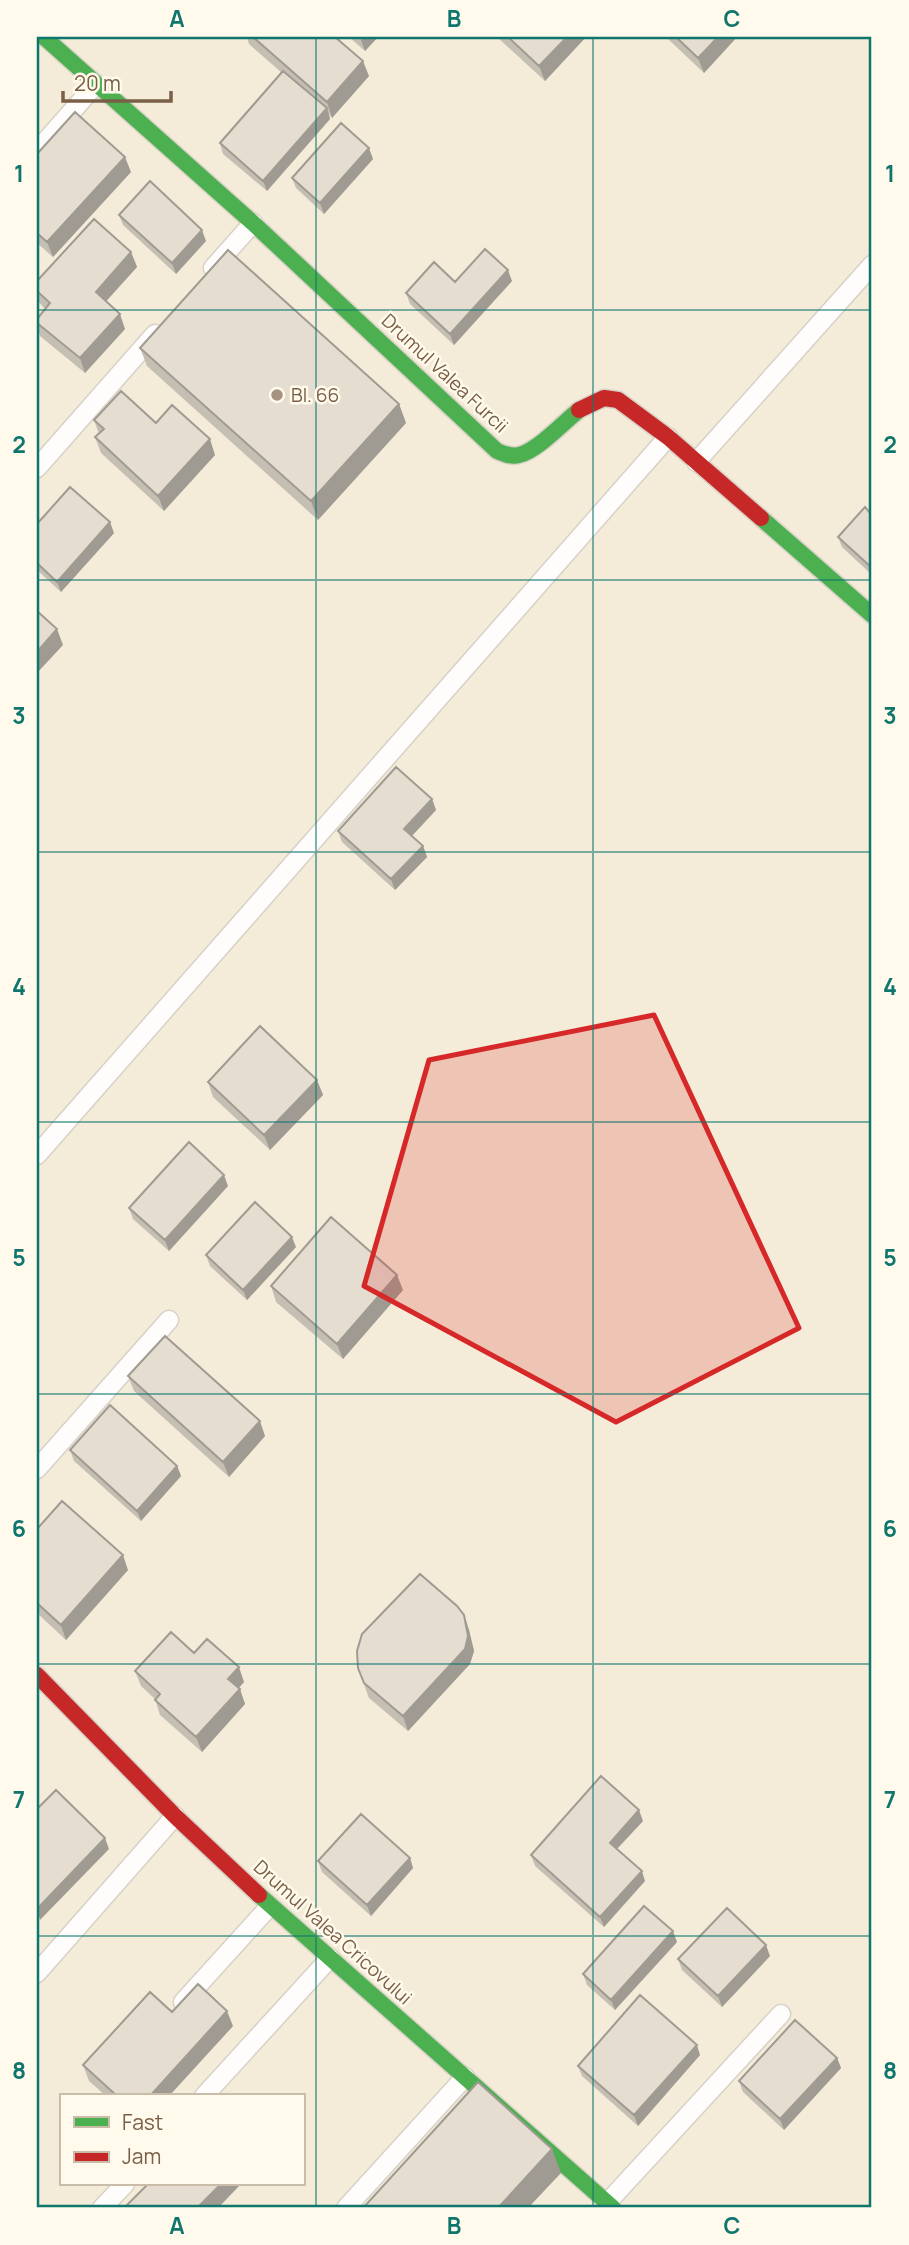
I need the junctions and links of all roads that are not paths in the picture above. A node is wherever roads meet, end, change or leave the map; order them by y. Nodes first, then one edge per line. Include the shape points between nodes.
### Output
1 (44, 37) edge
2 (96, 84) junction
3 (37, 151) edge
4 (253, 223) junction
5 (872, 265) edge
6 (199, 285) edge
7 (163, 325) edge
8 (668, 437) junction
9 (696, 462) junction
10 (37, 468) edge
11 (872, 615) edge
12 (37, 1155) edge
13 (169, 1320) dead end
14 (37, 1468) edge
15 (37, 1675) edge
16 (175, 1816) junction
17 (270, 1906) junction
18 (330, 1958) junction
19 (37, 1973) edge
20 (173, 2014) edge
21 (781, 2014) dead end
22 (465, 2077) junction
23 (206, 2094) edge
24 (123, 2186) edge
25 (610, 2206) edge
26 (102, 2208) edge
27 (346, 2208) edge

1 - 2 street, Drumul Valea Furcii
2 - 3 lane
2 - 4 street, Drumul Valea Furcii
4 - 6 lane
4 - 8 street, Drumul Valea Furcii via 497,451 519,456 581,408 604,398 618,400
5 - 9 lane
7 - 10 lane
8 - 9 street, Drumul Valea Furcii
8 - 12 lane
9 - 11 street, Drumul Valea Furcii
13 - 14 lane
15 - 16 street, Drumul Valea Cricovului
16 - 17 street, Drumul Valea Cricovului
16 - 19 lane
17 - 18 street, Drumul Valea Cricovului
17 - 20 lane
18 - 22 street, Drumul Valea Cricovului
18 - 23 lane
21 - 25 lane
22 - 25 street, Drumul Valea Cricovului
22 - 27 lane
24 - 26 lane

